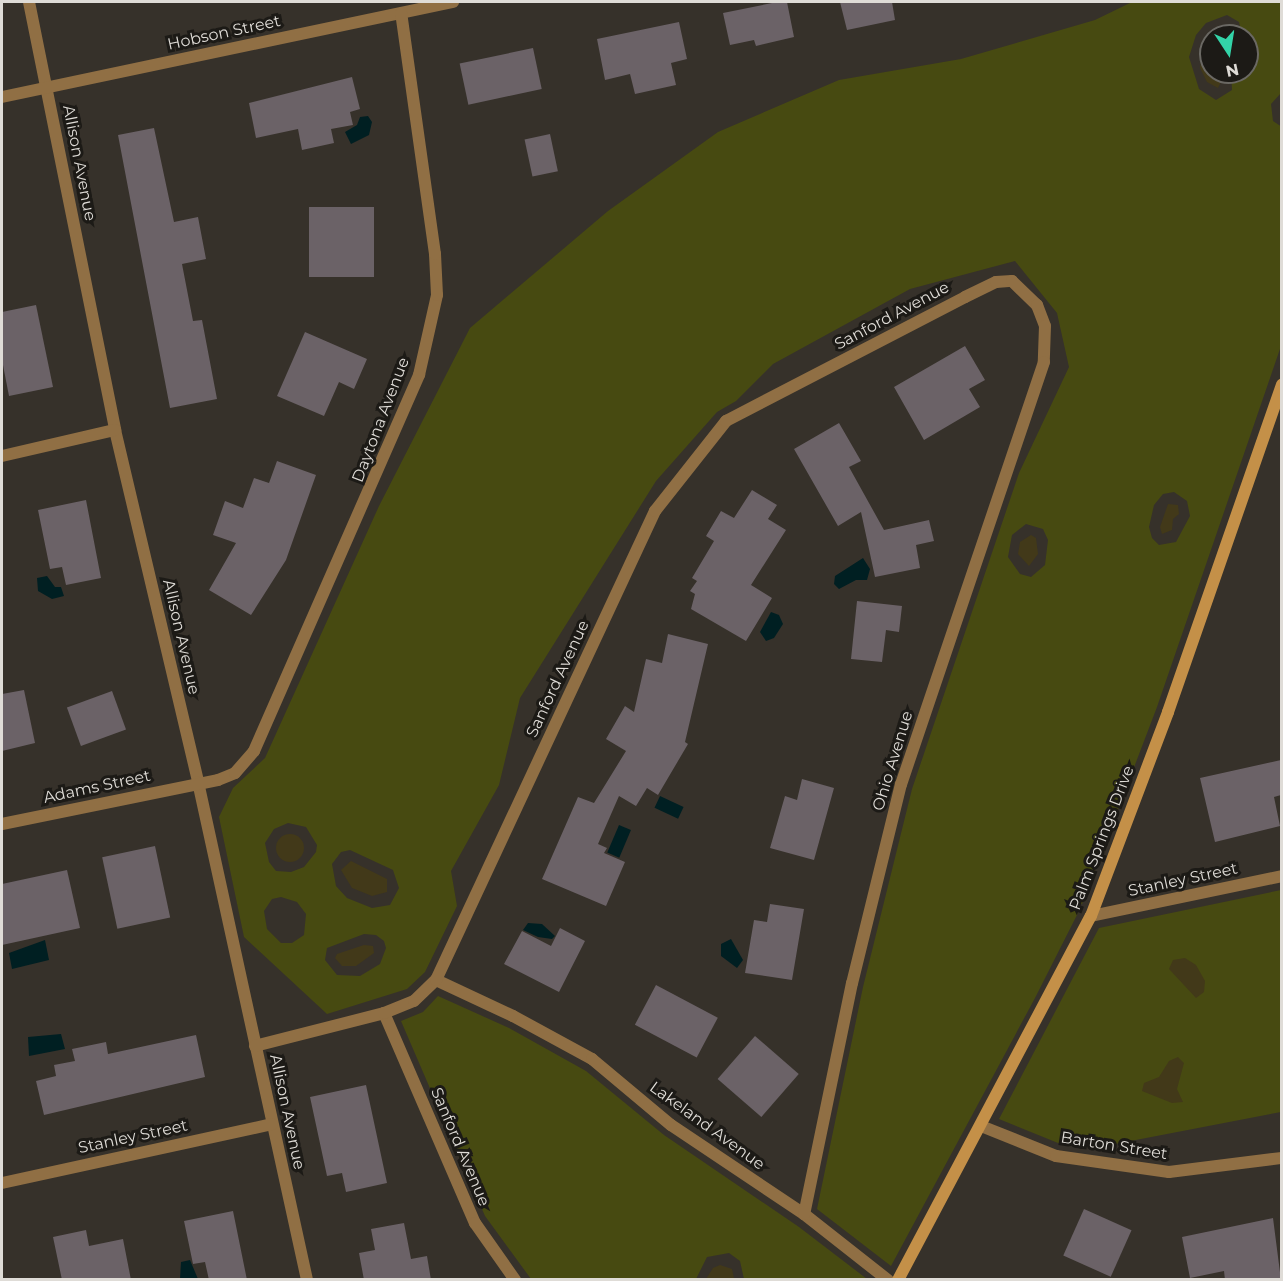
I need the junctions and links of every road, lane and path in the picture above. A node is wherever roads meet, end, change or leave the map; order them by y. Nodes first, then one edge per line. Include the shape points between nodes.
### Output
1 (29, 2) edge
2 (453, 2) edge
3 (400, 13) junction
4 (47, 86) junction
5 (2, 97) edge
6 (1045, 326) joint
7 (1281, 384) edge
8 (115, 430) junction
9 (2, 456) edge
10 (198, 782) junction
11 (2, 824) edge
12 (1281, 876) edge
13 (1091, 916) junction
14 (436, 980) junction
15 (384, 1013) junction
16 (255, 1046) junction
17 (272, 1124) junction
18 (981, 1126) junction
19 (1281, 1158) edge
20 (2, 1183) edge
21 (804, 1214) junction
22 (307, 1280) edge
23 (515, 1280) edge
24 (888, 1280) edge
25 (898, 1280) edge

1 - 4 street, Allison Avenue
2 - 3 street, Hobson Street
3 - 4 street, Hobson Street
3 - 10 street, Daytona Avenue via 435,254 437,295 419,375 254,751 235,773
4 - 5 street, Hobson Street
4 - 8 street, Allison Avenue
6 - 14 street, Sanford Avenue via 1037,305 1024,290 1012,281 996,282 726,422 655,511
6 - 21 street, Ohio Avenue via 1044,362 901,784 852,983
7 - 13 street, Palm Springs Drive via 1168,712
8 - 9 street
8 - 10 street, Allison Avenue
10 - 11 street, Adams Street
10 - 16 street, Allison Avenue
12 - 13 street, Stanley Street
13 - 18 street, Palm Springs Drive
14 - 15 street, Sanford Avenue via 414,1001
14 - 21 street, Lakeland Avenue via 592,1059 671,1125
15 - 16 street
15 - 23 street, Sanford Avenue via 475,1223
16 - 17 street, Allison Avenue
17 - 20 street, Stanley Street
17 - 22 street, Allison Avenue
18 - 19 street, Barton Street via 1056,1156 1168,1172
18 - 25 street, Palm Springs Drive
21 - 24 street, Lakeland Avenue

